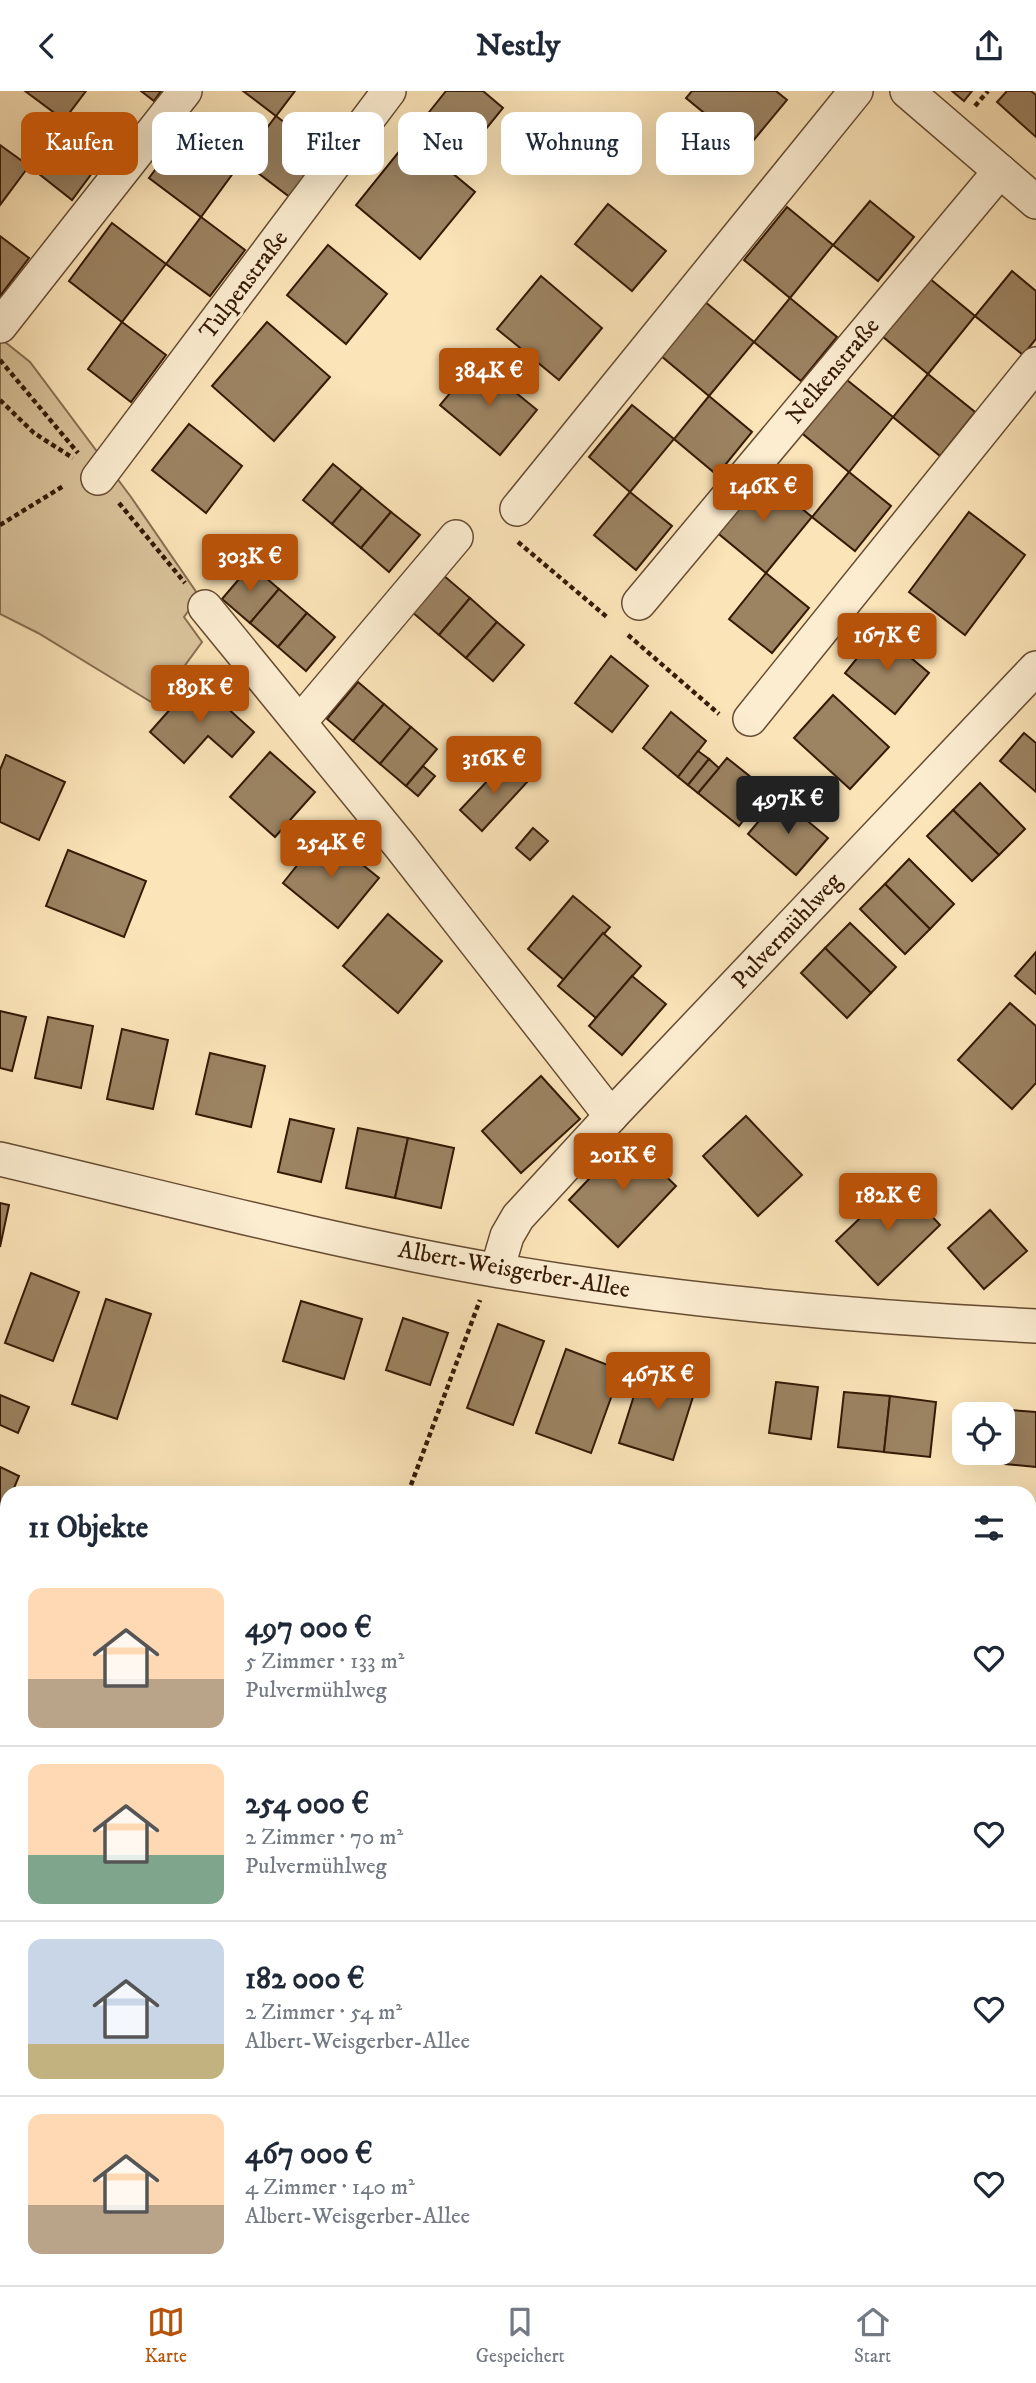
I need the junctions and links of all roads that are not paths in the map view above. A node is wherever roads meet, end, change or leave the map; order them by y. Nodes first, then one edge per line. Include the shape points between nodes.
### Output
1 (185, 91) edge
2 (390, 91) edge
3 (856, 91) edge
4 (907, 91) edge
5 (1000, 171) junction
6 (1036, 202) edge
7 (0, 326) edge
8 (1036, 364) edge
9 (83, 473) road end
10 (517, 524) road end
11 (456, 537) dead end
12 (205, 607) dead end
13 (629, 615) road end
14 (1036, 668) edge
15 (750, 719) road end
16 (300, 722) junction
17 (611, 1117) junction
18 (0, 1159) edge
19 (490, 1281) junction
20 (1036, 1326) edge

1 - 7 street
2 - 9 street, Tulpenstraße
3 - 10 street
4 - 5 street
5 - 6 street
5 - 13 street, Nelkenstraße
8 - 15 street
11 - 16 street
12 - 16 street
14 - 17 street, Pulvermühlweg
16 - 17 street
17 - 19 street, Pulvermühlweg via 518,1217
18 - 19 street, Albert-Weisgerber-Allee
19 - 20 street, Albert-Weisgerber-Allee via 610,1289 771,1309

